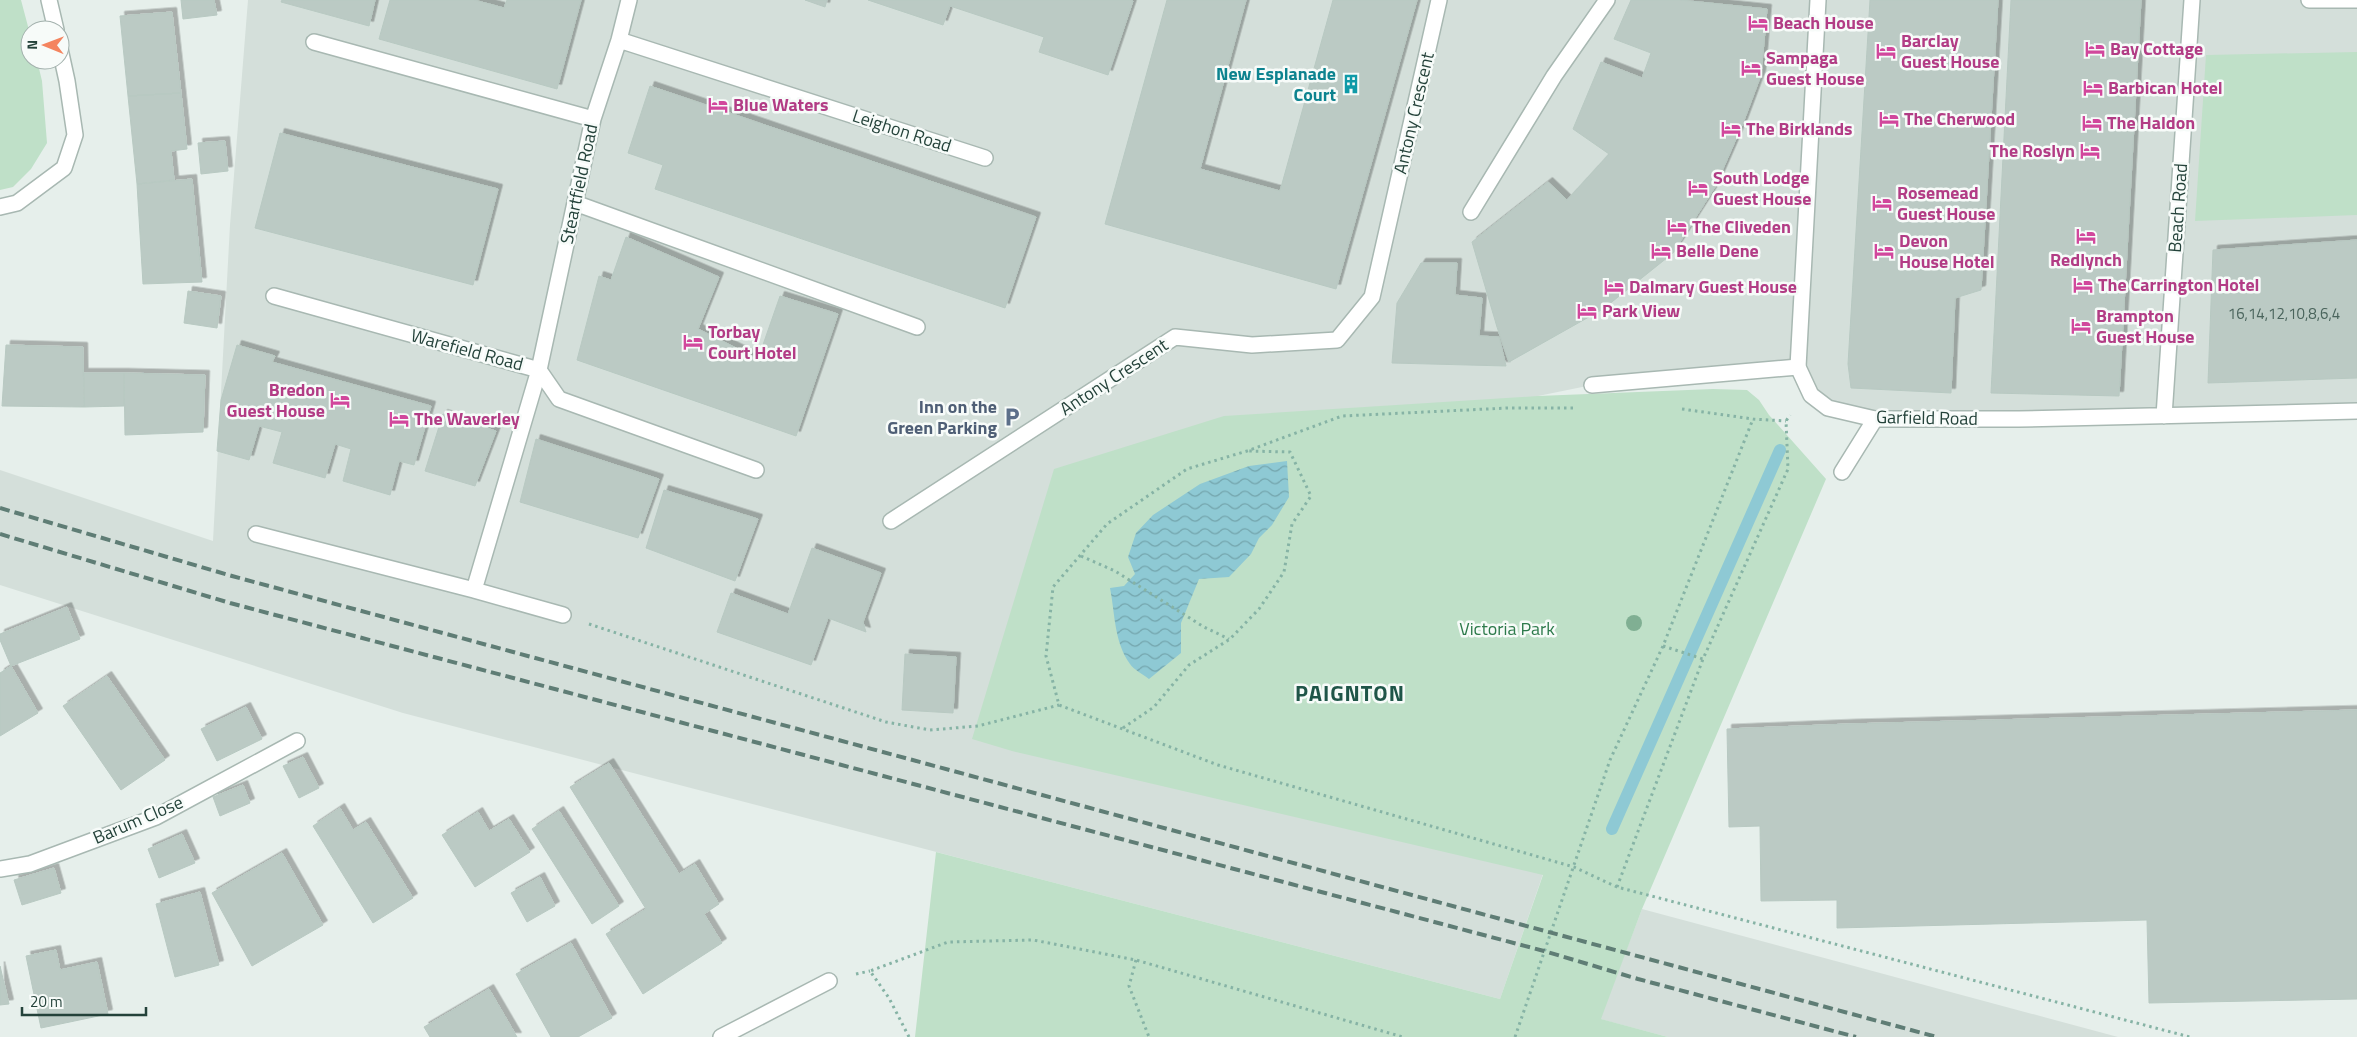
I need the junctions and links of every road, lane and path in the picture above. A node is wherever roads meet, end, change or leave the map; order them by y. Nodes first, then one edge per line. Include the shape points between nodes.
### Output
1 (49, 0) edge
2 (629, 0) edge
3 (1440, 0) edge
4 (1607, 0) edge
5 (1818, 0) edge
6 (2192, 0) edge
7 (2310, 0) edge
8 (2357, 0) edge
9 (54, 20) edge
10 (620, 40) junction
11 (314, 42) dead end
12 (65, 70) edge
13 (593, 119) junction
14 (985, 158) dead end
15 (575, 203) junction
16 (0, 208) edge
17 (1471, 212) dead end
18 (274, 296) dead end
19 (917, 328) dead end
20 (1798, 367) junction
21 (539, 370) junction
22 (1592, 385) dead end
23 (1574, 408) dead end
24 (1679, 408) dead end
25 (2357, 411) edge
26 (2164, 416) junction
27 (1874, 419) junction
28 (1753, 420) junction
29 (1247, 451) junction
30 (756, 470) dead end
31 (1842, 472) dead end
32 (890, 521) dead end
33 (256, 534) dead end
34 (1080, 556) junction
35 (474, 590) junction
36 (563, 615) joint
37 (1230, 639) junction
38 (1663, 646) junction
39 (1703, 659) junction
40 (1059, 705) junction
41 (1123, 728) junction
42 (297, 741) dead end
43 (1574, 867) junction
44 (0, 869) edge
45 (1617, 887) junction
46 (1136, 960) junction
47 (830, 980) dead end
48 (721, 1037) edge
49 (909, 1037) edge
50 (1149, 1037) edge
51 (1404, 1037) edge
52 (1515, 1037) edge
53 (2190, 1037) edge

1 - 9 street
2 - 10 street, Steartfield Road
3 - 32 street, Antony Crescent via 1372,297 1337,340 1252,345 1175,337
4 - 17 street via 1554,76
5 - 20 street, Garfield Road
6 - 26 street, Beach Road
7 - 8 street
10 - 13 street, Steartfield Road
10 - 14 street, Leighon Road
11 - 13 street
12 - 16 street via 75,135 64,168 17,203
13 - 15 street, Steartfield Road
15 - 19 street
15 - 21 street, Steartfield Road
18 - 21 street, Warefield Road
20 - 22 street
20 - 27 street, Garfield Road via 1811,394 1828,408
21 - 30 street, Warefield Road via 560,400
21 - 35 street, Steartfield Road
23 - 29 path via 1342,416
24 - 28 path
25 - 26 street, Garfield Road
26 - 27 street, Garfield Road
27 - 31 street
28 - 38 path
28 - 39 path via 1786,421 1788,469
29 - 34 path via 1187,469 1107,524
29 - 37 path via 1290,452 1311,496 1292,524 1284,572 1259,609
33 - 35 street
34 - 37 path via 1115,571 1204,627
34 - 40 path via 1053,587 1046,656
35 - 36 street
36 - 40 path via 886,722 930,730 978,726
37 - 41 path via 1190,665 1154,707
38 - 39 path
38 - 43 path via 1610,760
39 - 45 path
40 - 41 path
41 - 43 path via 1218,765
42 - 44 street, Barum Close via 156,817 30,864
43 - 45 path
43 - 52 path
45 - 53 path
46 - 49 path via 1033,940 948,942 870,971 889,998
46 - 50 path via 1130,986
46 - 51 path
47 - 48 street

